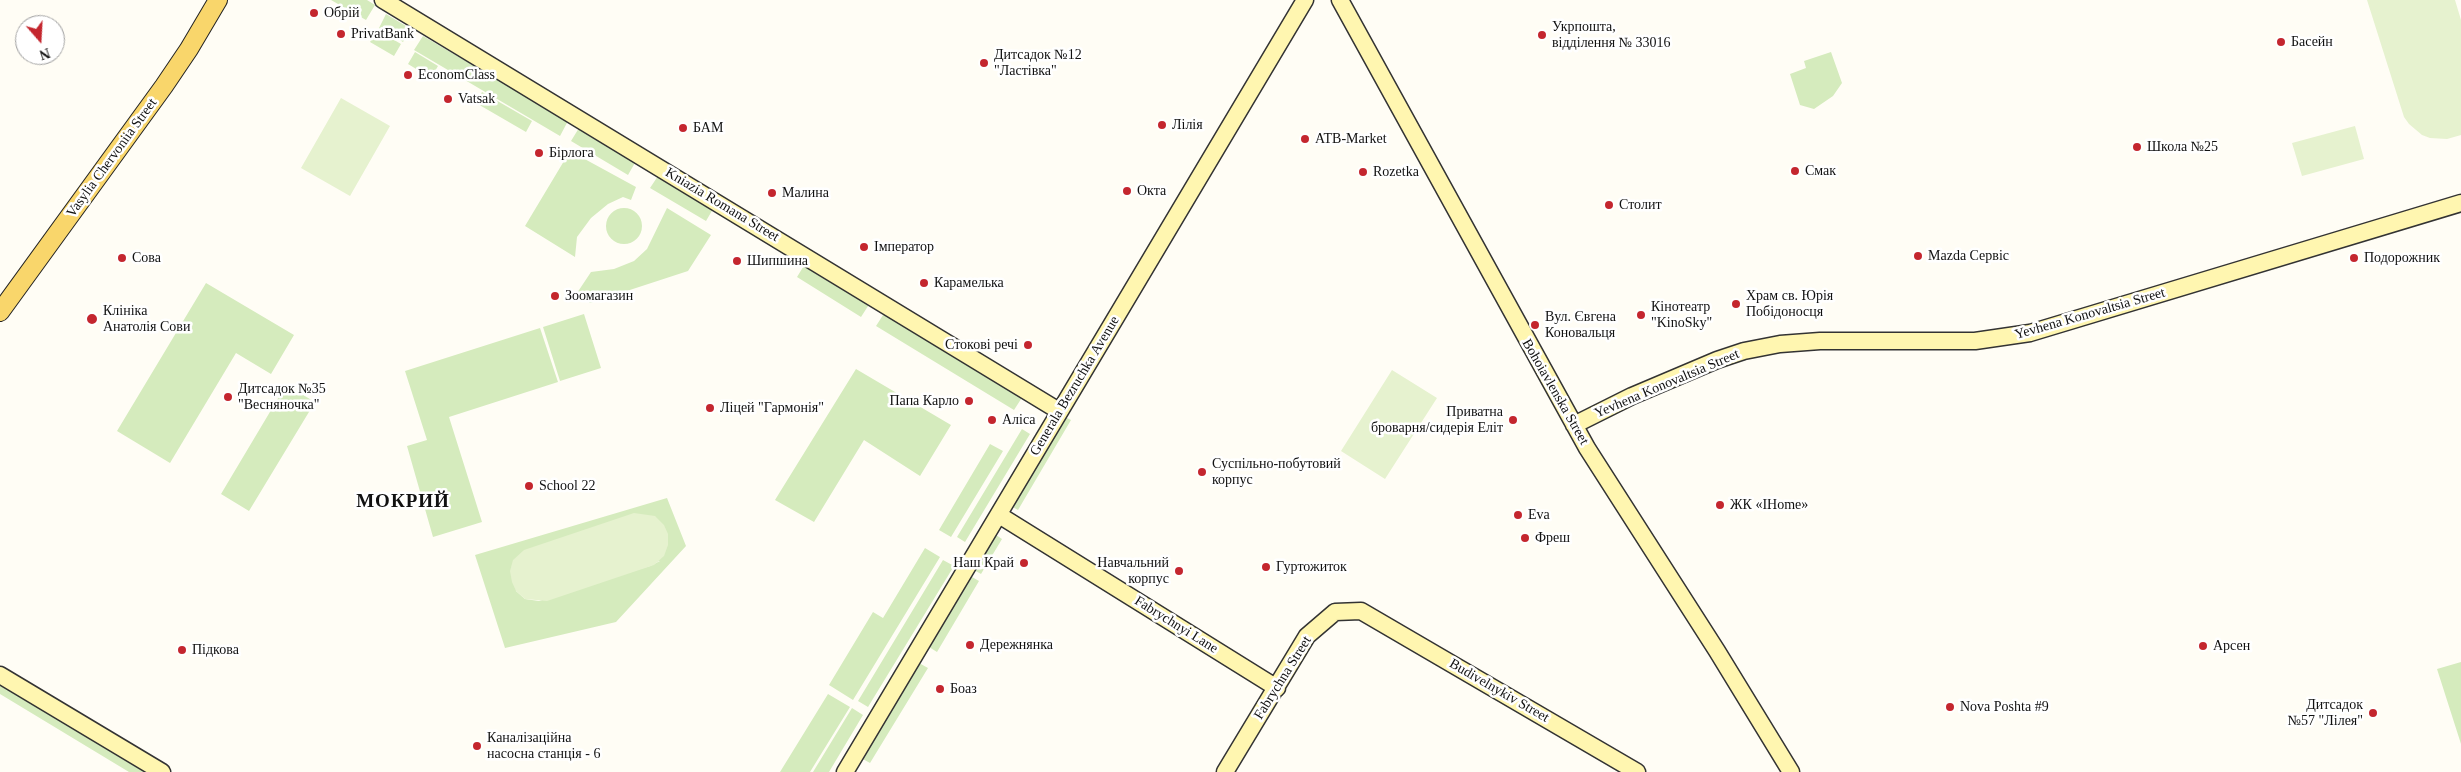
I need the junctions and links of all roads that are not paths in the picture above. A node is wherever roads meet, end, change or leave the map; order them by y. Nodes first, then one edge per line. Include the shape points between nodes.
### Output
1 (218, 0) edge
2 (383, 0) edge
3 (1305, 0) edge
4 (1340, 0) edge
5 (2461, 203) edge
6 (0, 312) edge
7 (1059, 411) junction
8 (1574, 425) junction
9 (999, 515) junction
10 (1361, 611) joint
11 (0, 674) edge
12 (1277, 688) junction
13 (162, 772) edge
14 (845, 772) edge
15 (1225, 772) edge
16 (1637, 772) edge
17 (1790, 772) edge

1 - 6 main road, Vasylia Chervoniia Street via 164,86
2 - 7 street, Kniazia Romana Street
3 - 7 street, Generala Bezruchka Avenue
4 - 8 street, Bohoiavlenska Street
5 - 8 street, Yevhena Konovaltsia Street via 2030,333 1974,341 1865,339 1810,342 1744,351 1632,396
7 - 9 street, Generala Bezruchka Avenue
8 - 17 street, Bohoiavlenska Street via 1772,738
9 - 12 street, Fabrychnyi Lane
9 - 14 street, Generala Bezruchka Avenue
10 - 12 street, Fabrychna Street via 1335,612 1307,636
10 - 16 street, Budivelnykiv Street
11 - 13 street
12 - 15 street, Fabrychna Street

